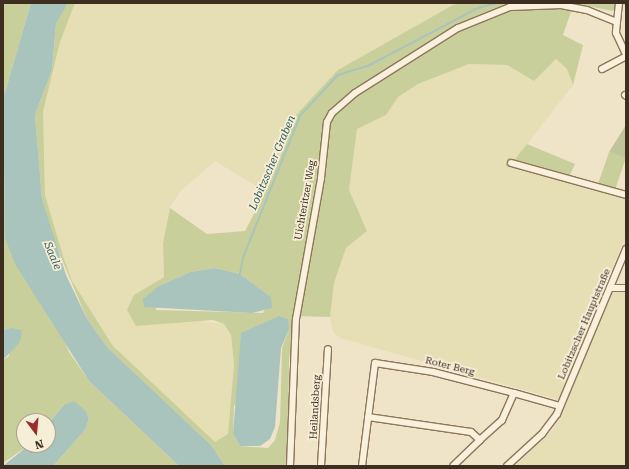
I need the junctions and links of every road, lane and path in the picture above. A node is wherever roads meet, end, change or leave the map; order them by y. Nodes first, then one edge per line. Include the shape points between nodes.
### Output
1 (621, 7) edge
2 (617, 22) junction
3 (626, 55) edge
4 (602, 69) dead end
5 (511, 163) dead end
6 (626, 195) edge
7 (626, 249) edge
8 (610, 288) junction
9 (626, 288) edge
10 (328, 349) dead end
11 (514, 393) junction
12 (560, 406) junction
13 (368, 417) junction
14 (480, 440) junction
15 (290, 466) edge
16 (321, 466) edge
17 (362, 466) edge
18 (453, 466) edge
19 (507, 466) edge

1 - 2 street
2 - 3 street via 618,41
2 - 15 street, Uichteritzer Weg via 561,5 510,7 458,28 355,93 332,113 327,122 321,178 296,319
3 - 4 street
5 - 6 street
7 - 8 street, Lobitzscher Hauptstraße
8 - 9 street
8 - 12 street, Lobitzscher Hauptstraße
10 - 16 street, Heilandsberg
11 - 12 street
11 - 13 street, Roter Berg via 434,372 375,363
11 - 14 street via 502,420
12 - 19 street, Lobitzscher Hauptstraße via 542,434
13 - 14 street via 465,430
13 - 17 street, Roter Berg
14 - 18 street

